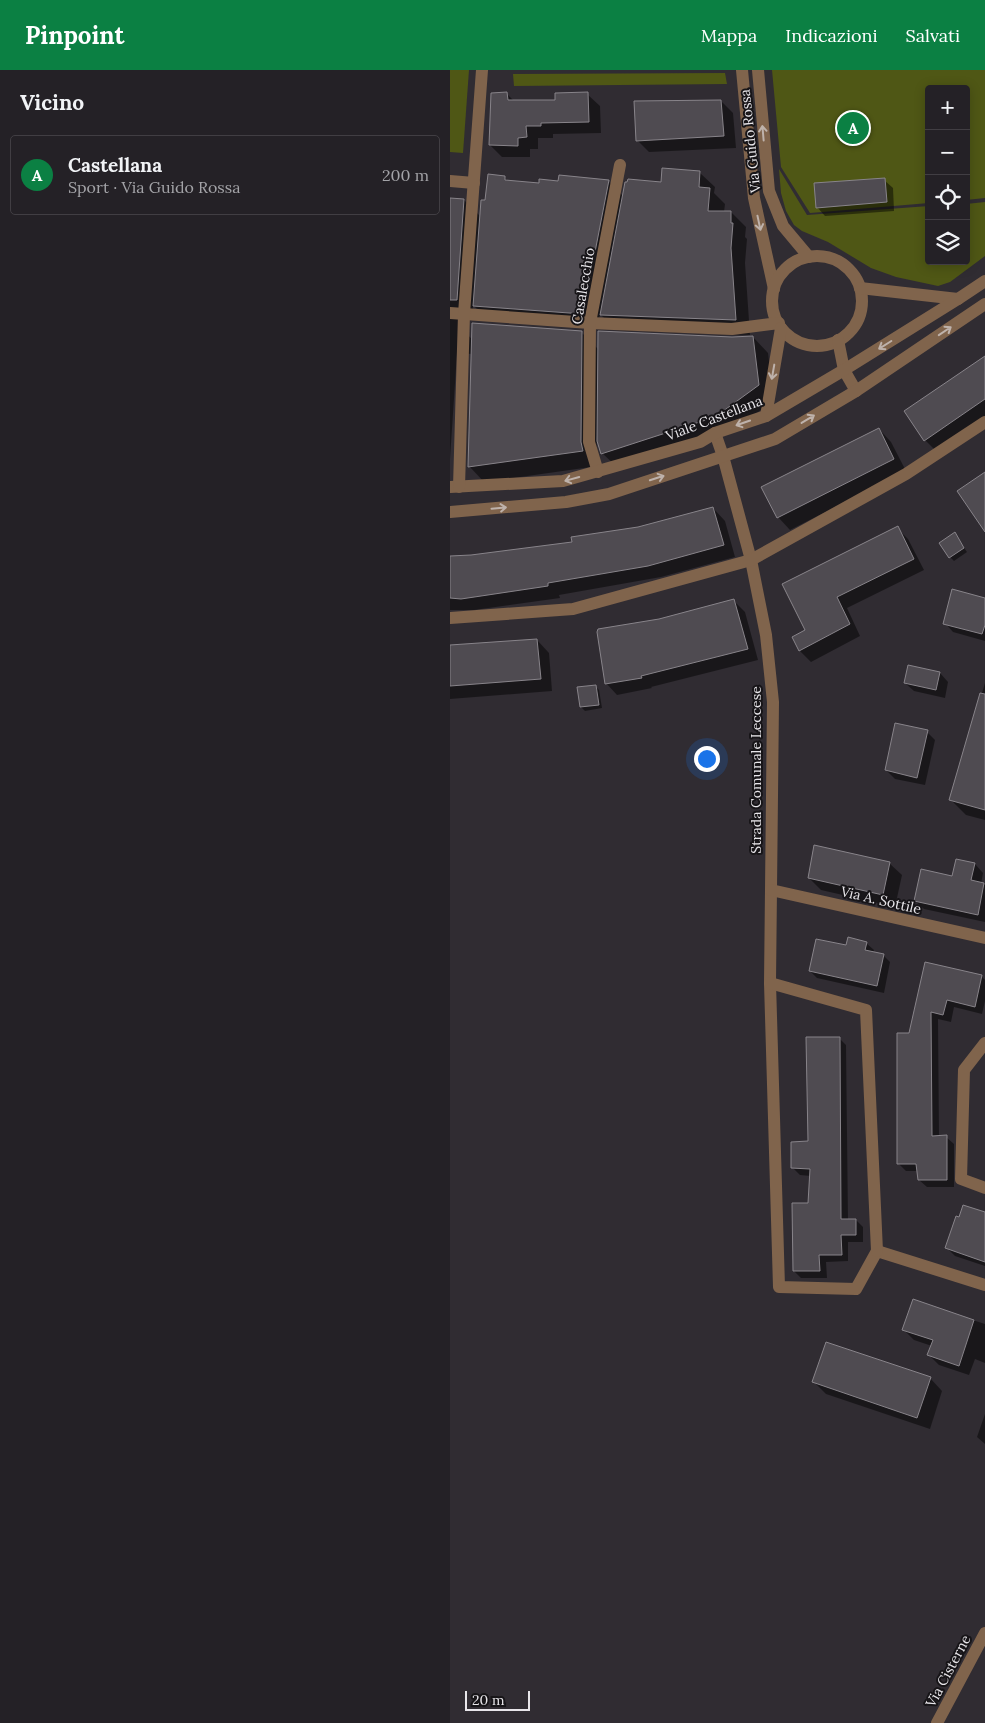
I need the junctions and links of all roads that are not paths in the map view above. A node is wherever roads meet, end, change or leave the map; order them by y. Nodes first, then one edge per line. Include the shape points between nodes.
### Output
1 (482, 70) edge
2 (742, 70) edge
3 (758, 70) edge
4 (620, 165) dead end
5 (450, 181) edge
6 (474, 183) junction
7 (809, 257) junction
8 (985, 281) edge
9 (860, 288) junction
10 (774, 289) junction
11 (958, 299) junction
12 (985, 304) edge
13 (450, 313) edge
14 (464, 314) junction
15 (590, 323) junction
16 (780, 326) junction
17 (838, 340) junction
18 (844, 370) junction
19 (856, 391) junction
20 (766, 416) junction
21 (985, 422) edge
22 (715, 433) junction
23 (723, 456) junction
24 (598, 472) junction
25 (454, 487) edge
26 (450, 512) edge
27 (751, 560) junction
28 (450, 618) edge
29 (771, 890) junction
30 (985, 938) edge
31 (770, 983) junction
32 (985, 1043) edge
33 (985, 1188) edge
34 (877, 1251) junction
35 (985, 1285) edge
36 (985, 1632) edge
37 (937, 1723) edge

1 - 6 street
2 -> 10 street via 754,198
7 -> 3 street, Via Guido Rossa via 783,226 768,191
4 - 15 street, Casalecchio
5 - 6 street
6 - 14 street
7 - 9 street via 822,256 846,266
7 - 10 street via 787,268
8 - 11 street, Viale Castellana
9 - 11 street
9 - 17 street via 862,299 858,317 848,333
10 - 16 street via 772,303
11 -> 18 street, Viale Castellana
19 -> 12 street
13 - 14 street
14 - 15 street
14 - 25 street
15 - 16 street via 732,329
15 - 24 street, Casalecchio via 589,442
16 - 17 street via 790,337 807,344 826,345
16 -> 20 street
17 - 18 street
18 - 19 street
18 - 20 street, Viale Castellana
23 -> 19 street via 775,439
20 -> 22 street, Viale Castellana
21 - 27 street via 906,474
22 - 23 street, Strada Comunale Leccese
22 - 24 street, Viale Castellana via 700,442
26 -> 23 street via 601,496
23 - 27 street, Strada Comunale Leccese
24 -> 25 street, Viale Castellana via 563,481
27 - 28 street via 573,609
27 - 29 street, Strada Comunale Leccese via 766,635 772,702
29 - 30 street, Via A. Sottile
29 - 31 street, Strada Comunale Leccese
31 - 34 street via 866,1010
31 - 34 street, Strada Comunale Leccese via 779,1287 856,1289
32 - 33 street via 964,1070 961,1179
34 - 35 street
36 - 37 street, Via Cisterne

